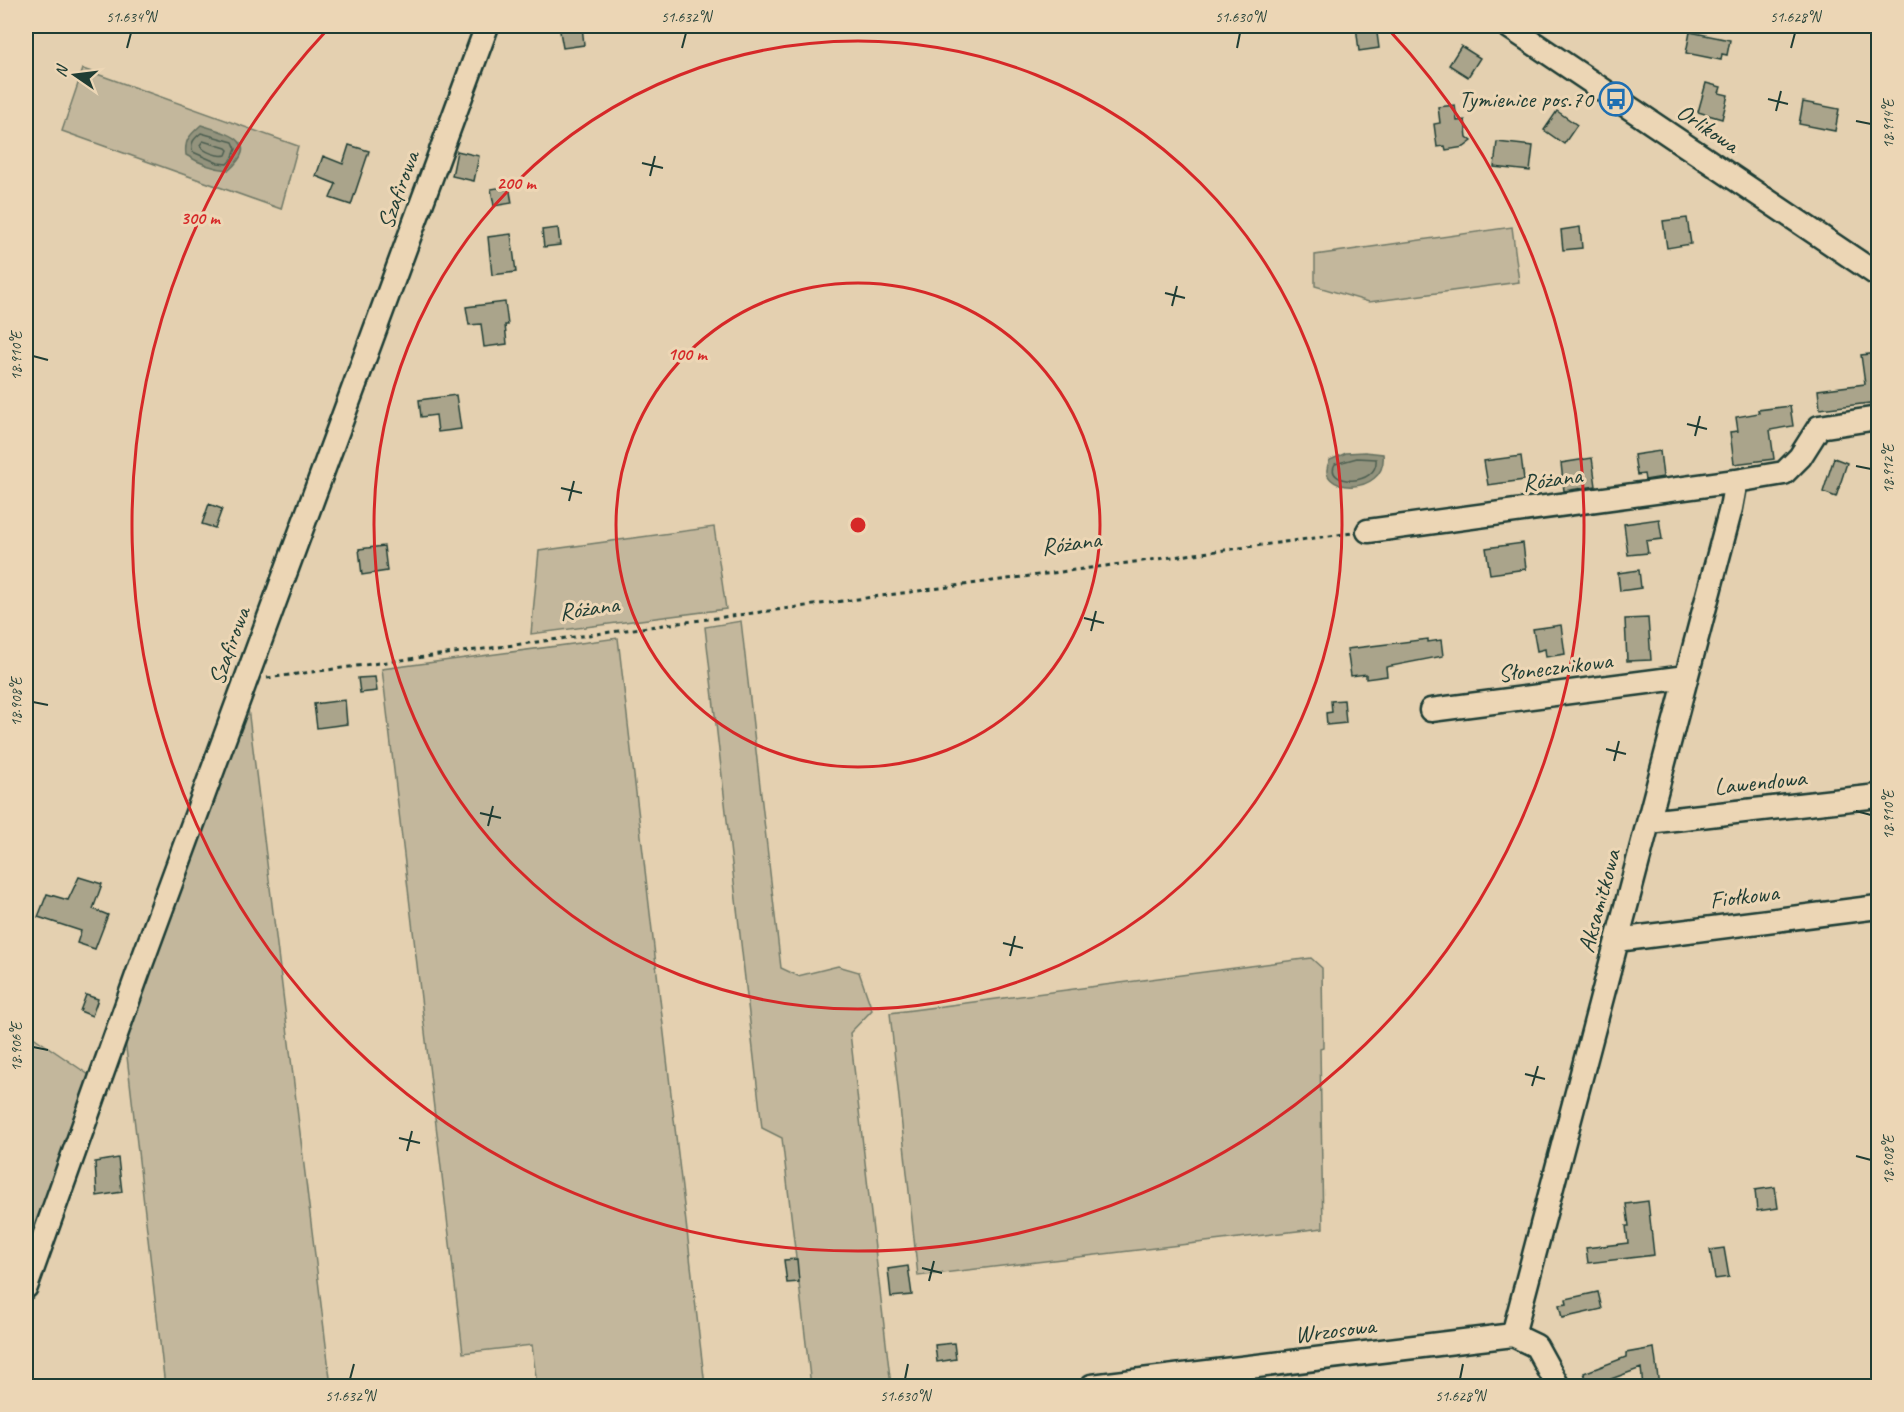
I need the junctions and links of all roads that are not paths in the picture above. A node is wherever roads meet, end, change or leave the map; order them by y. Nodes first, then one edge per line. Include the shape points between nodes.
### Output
1 (487, 26) edge
2 (1508, 26) edge
3 (1878, 275) edge
4 (1878, 418) edge
5 (1736, 481) junction
6 (1368, 531) road end
7 (1686, 677) junction
8 (1431, 710) dead end
9 (1878, 796) edge
10 (1648, 822) junction
11 (1878, 907) edge
12 (1617, 939) junction
13 (26, 1287) edge
14 (1513, 1335) junction
15 (1092, 1386) edge
16 (1558, 1386) edge

1 - 13 street, Szafirowa
2 - 3 street, Orlikowa
4 - 5 street, Różana via 1819,427 1800,457 1784,472
5 - 6 street, Różana
5 - 7 street, Aksamitkowa
7 - 8 street, Słonecznikowa
7 - 10 street, Aksamitkowa
9 - 10 street, Lawendowa
10 - 12 street, Aksamitkowa
11 - 12 street, Fiołkowa
12 - 14 street, Aksamitkowa
14 - 15 street, Wrzosowa
14 - 16 street via 1536,1346

